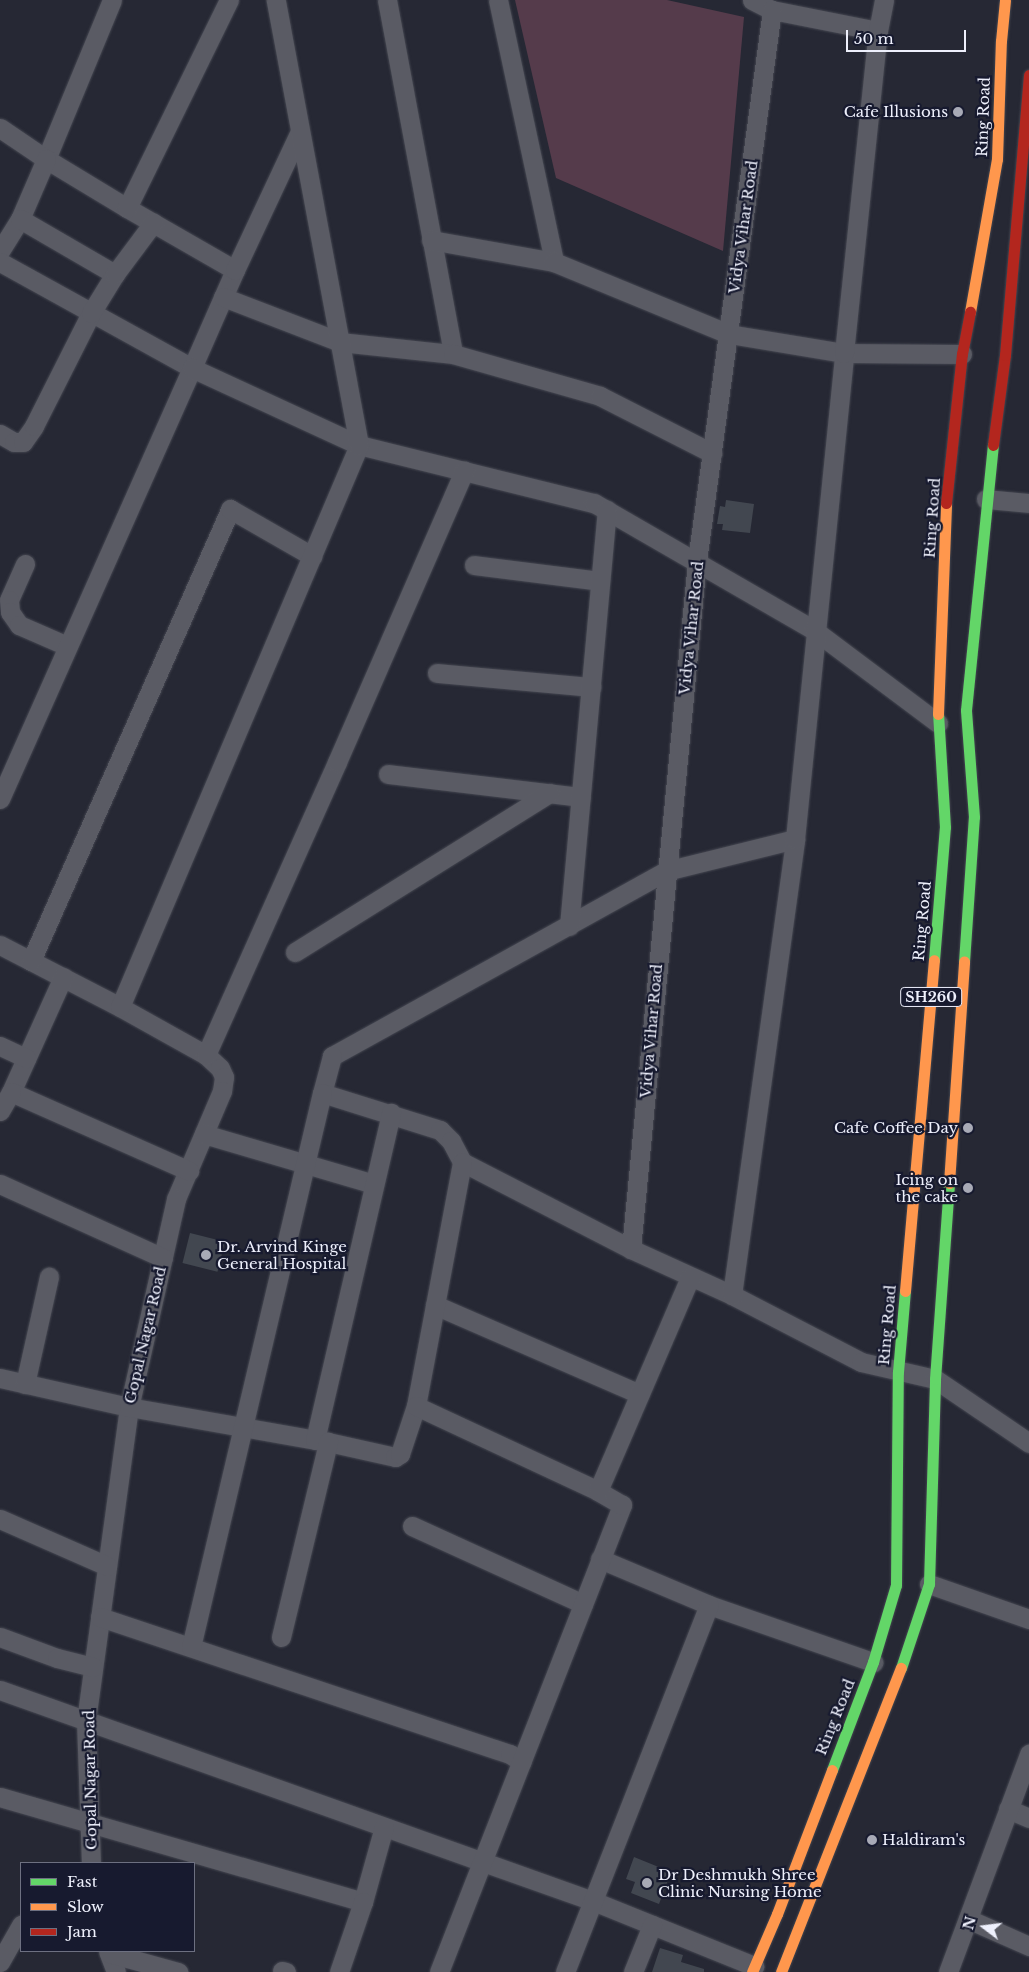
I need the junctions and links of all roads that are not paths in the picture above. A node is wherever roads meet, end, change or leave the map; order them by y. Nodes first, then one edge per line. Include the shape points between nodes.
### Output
1 (112, 0) edge
2 (229, 0) edge
3 (276, 0) edge
4 (386, 0) edge
5 (498, 0) edge
6 (752, 0) edge
7 (884, 0) edge
8 (1005, 0) edge
9 (772, 10) junction
10 (878, 31) junction
11 (1029, 75) edge
12 (0, 128) edge
13 (300, 131) junction
14 (46, 159) junction
15 (127, 208) junction
16 (20, 219) junction
17 (153, 223) junction
18 (431, 240) junction
19 (0, 251) edge
20 (0, 262) edge
21 (554, 262) junction
22 (235, 270) junction
23 (115, 274) junction
24 (223, 297) junction
25 (91, 313) junction
26 (729, 334) junction
27 (340, 342) junction
28 (844, 353) junction
29 (452, 354) junction
30 (962, 354) junction
31 (192, 368) junction
32 (0, 434) edge
33 (359, 445) junction
34 (712, 454) junction
35 (464, 470) junction
36 (986, 499) junction
37 (1029, 503) edge
38 (607, 510) junction
39 (312, 556) junction
40 (697, 561) junction
41 (25, 564) dead end
42 (474, 565) dead end
43 (600, 581) junction
44 (814, 630) junction
45 (67, 646) junction
46 (437, 673) dead end
47 (591, 687) junction
48 (938, 722) junction
49 (388, 774) dead end
50 (549, 793) junction
51 (581, 797) junction
52 (0, 799) edge
53 (795, 839) junction
54 (666, 871) junction
55 (569, 926) junction
56 (0, 945) edge
57 (295, 952) dead end
58 (31, 961) junction
59 (63, 977) junction
60 (120, 1007) junction
61 (0, 1046) edge
62 (206, 1056) junction
63 (26, 1058) junction
64 (11, 1092) junction
65 (322, 1093) junction
66 (0, 1112) edge
67 (391, 1113) junction
68 (204, 1134) junction
69 (462, 1162) junction
70 (305, 1164) junction
71 (189, 1171) junction
72 (0, 1184) edge
73 (374, 1184) junction
74 (631, 1249) junction
75 (163, 1258) junction
76 (690, 1276) junction
77 (49, 1277) dead end
78 (732, 1295) junction
79 (435, 1305) junction
80 (898, 1372) junction
81 (0, 1378) edge
82 (935, 1379) junction
83 (25, 1384) junction
84 (640, 1394) junction
85 (416, 1406) junction
86 (129, 1407) junction
87 (242, 1426) junction
88 (322, 1441) junction
89 (1029, 1443) edge
90 (598, 1491) junction
91 (0, 1519) edge
92 (412, 1526) dead end
93 (600, 1559) junction
94 (107, 1566) junction
95 (929, 1584) junction
96 (583, 1604) junction
97 (709, 1605) junction
98 (100, 1617) junction
99 (1029, 1619) edge
100 (0, 1637) edge
101 (281, 1637) dead end
102 (191, 1647) junction
103 (873, 1662) junction
104 (93, 1667) junction
105 (0, 1690) edge
106 (86, 1721) junction
107 (1029, 1754) edge
108 (522, 1762) junction
109 (0, 1797) edge
110 (1008, 1809) junction
111 (1029, 1818) edge
112 (89, 1824) junction
113 (384, 1827) junction
114 (91, 1862) edge
115 (483, 1862) junction
116 (593, 1901) junction
117 (363, 1902) junction
118 (968, 1919) junction
119 (652, 1925) junction
120 (20, 1927) edge
121 (1029, 1946) edge
122 (108, 1952) edge
123 (0, 1962) edge
124 (753, 1969) edge
125 (116, 1972) edge
126 (178, 1972) edge
127 (338, 1972) edge
128 (439, 1972) edge
129 (565, 1972) edge
130 (633, 1972) edge
131 (781, 1972) edge
132 (948, 1972) edge

1 - 14 street
2 - 15 street
3 - 13 street
4 - 18 street
5 - 21 street
6 - 9 street
7 - 10 street
8 - 30 main road, Ring Road / SH260 via 997,159
9 - 10 street
9 - 26 street, Vidya Vihar Road
10 - 28 street
11 - 36 main road, SH260 via 1005,355
12 - 14 street
13 - 22 street
13 - 27 street
14 - 15 street
14 - 16 street
15 - 17 street
16 - 19 street
16 - 23 street
17 - 22 street
17 - 23 street
18 - 21 street
18 - 29 street
20 - 25 street
21 - 26 street
22 - 24 street
23 - 25 street
24 - 27 street
24 - 31 street
25 - 31 street
25 - 32 street via 34,426 22,442 14,442
26 - 28 street
26 - 34 street, Vidya Vihar Road
27 - 29 street
27 - 33 street
28 - 30 street
28 - 44 street
29 - 34 street via 600,396
30 - 48 main road, Ring Road / SH260 via 946,504
31 - 33 street
31 - 45 street
33 - 35 street
33 - 39 street
34 - 40 street, Vidya Vihar Road
35 - 38 street via 594,503
35 - 62 street
36 - 37 street
36 - 82 main road, SH260 via 966,710 974,817
38 - 40 street
38 - 43 street
39 - 58 street via 230,509
39 - 60 street
40 - 44 street
40 - 54 street, Vidya Vihar Road
41 - 45 street via 9,600 10,612 19,624
42 - 43 street
43 - 47 street
44 - 48 street
44 - 53 street
45 - 52 street
46 - 47 street
47 - 51 street
48 - 80 main road, Ring Road / SH260 via 945,826
49 - 50 street
50 - 51 street
50 - 57 street
51 - 55 street
53 - 54 street
53 - 78 street
54 - 55 street
54 - 74 street, Vidya Vihar Road
55 - 65 street via 332,1056
56 - 58 street, Gopal Nagar Road
58 - 59 street, Gopal Nagar Road
59 - 60 street, Gopal Nagar Road
59 - 63 street
60 - 62 street, Gopal Nagar Road
61 - 63 street
62 - 68 street, Gopal Nagar Road via 220,1068 224,1077 222,1091
63 - 64 street
64 - 66 street
64 - 71 street
65 - 67 street
65 - 70 street
67 - 69 street via 440,1130 451,1141
67 - 73 street
68 - 70 street
68 - 71 street, Gopal Nagar Road
69 - 74 street
69 - 79 street
70 - 73 street
70 - 87 street
71 - 75 street, Gopal Nagar Road via 176,1199
72 - 75 street
73 - 88 street
74 - 76 street
75 - 86 street, Gopal Nagar Road
76 - 78 street
76 - 84 street
77 - 83 street
78 - 80 street via 861,1362
79 - 84 street
79 - 85 street
80 - 82 street
80 - 103 main road, Ring Road / SH260 via 896,1585
81 - 83 street
82 - 89 street
82 - 95 main road, SH260
83 - 86 street
84 - 90 street
85 - 88 street via 403,1450 395,1457
85 - 90 street
86 - 87 street
86 - 94 street, Gopal Nagar Road
87 - 88 street
87 - 102 street
88 - 101 street
90 - 93 street via 622,1505
91 - 94 street
92 - 96 street
93 - 96 street
93 - 97 street
94 - 98 street, Gopal Nagar Road
95 - 99 street
95 - 131 main road, SH260 via 900,1671
96 - 108 street
97 - 103 street
97 - 116 street
98 - 102 street
98 - 104 street, Gopal Nagar Road
100 - 104 street
102 - 108 street via 510,1754
103 - 124 main road, Ring Road / SH260
104 - 106 street, Gopal Nagar Road
105 - 106 street
106 - 112 street, Gopal Nagar Road
106 - 113 street
107 - 110 street
108 - 115 street
109 - 112 street
110 - 111 street
110 - 118 street
112 - 114 street, Gopal Nagar Road
112 - 117 street
113 - 115 street
113 - 117 street
115 - 116 street
115 - 128 street
116 - 119 street
116 - 129 street
117 - 127 street
118 - 121 street
118 - 132 street
119 - 124 street
119 - 130 street
120 - 123 street
122 - 125 street
122 - 126 street

